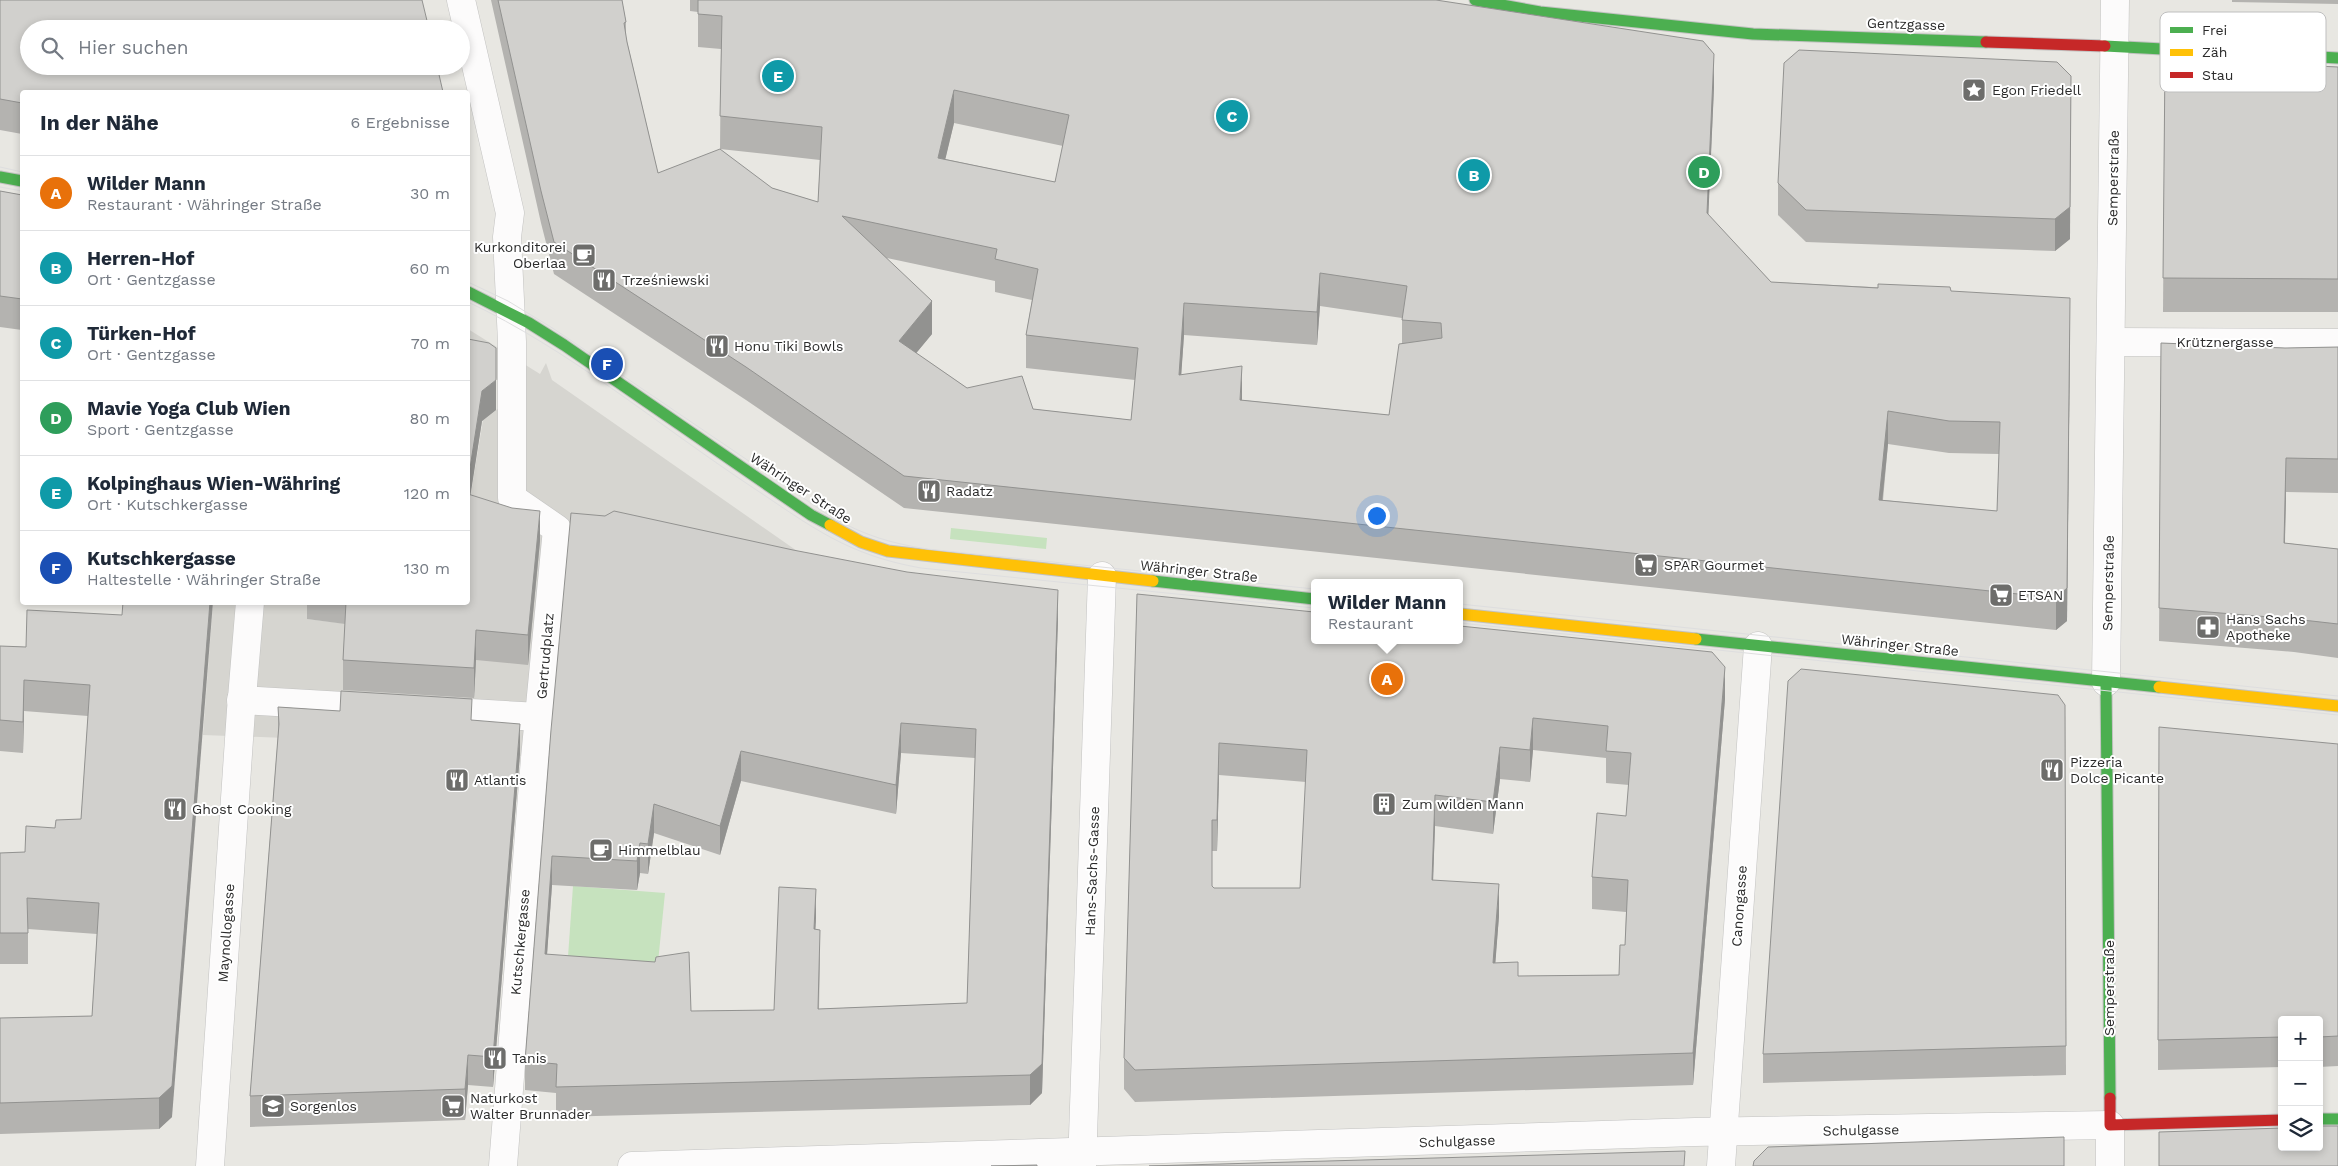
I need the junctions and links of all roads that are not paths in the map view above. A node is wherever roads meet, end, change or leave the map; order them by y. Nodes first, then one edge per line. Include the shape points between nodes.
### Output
1 (461, 0) edge
2 (1476, 0) edge
3 (2115, 0) edge
4 (466, 20) edge
5 (470, 39) edge
6 (2114, 47) junction
7 (2160, 49) edge
8 (0, 177) edge
9 (20, 181) edge
10 (470, 293) edge
11 (511, 314) junction
12 (2111, 342) junction
13 (2338, 343) edge
14 (1102, 576) junction
15 (1311, 599) edge
16 (250, 605) edge
17 (1463, 614) edge
18 (1758, 646) junction
19 (2106, 682) junction
20 (241, 700) junction
21 (2338, 706) edge
22 (539, 717) junction
23 (2323, 1119) edge
24 (2338, 1119) edge
25 (2278, 1120) edge
26 (2110, 1125) junction
27 (1723, 1132) junction
28 (1082, 1160) edge
29 (210, 1166) edge
30 (503, 1166) edge
31 (632, 1166) edge
32 (1721, 1166) edge
33 (2110, 1166) edge

1 - 4 street
2 - 6 main road, Gentzgasse via 1540,12 1753,34
3 - 6 street, Semperstraße
5 - 11 street via 510,214
6 - 7 main road, Gentzgasse
6 - 12 street, Semperstraße
8 - 9 main road
10 - 11 main road, Währinger Straße
11 - 14 main road, Währinger Straße via 601,369 811,515 861,542 888,551 929,557
11 - 22 street, Gertrudplatz via 512,498 557,529
12 - 13 street, Krütznergasse
12 - 19 street, Semperstraße
14 - 15 main road, Währinger Straße
14 - 28 street, Hans-Sachs-Gasse
16 - 20 street
17 - 18 main road, Währinger Straße
18 - 19 main road, Währinger Straße
18 - 27 street, Canongasse
19 - 21 main road, Währinger Straße
19 - 26 main road, Semperstraße
20 - 22 street, Gertrudplatz
20 - 29 street, Maynollogasse
22 - 30 street, Kutschkergasse
23 - 24 main road
25 - 26 main road, Schulgasse
26 - 27 street, Schulgasse
26 - 33 street, Semperstraße
27 - 28 street, Schulgasse
27 - 32 street, Canongasse
28 - 31 street, Schulgasse

